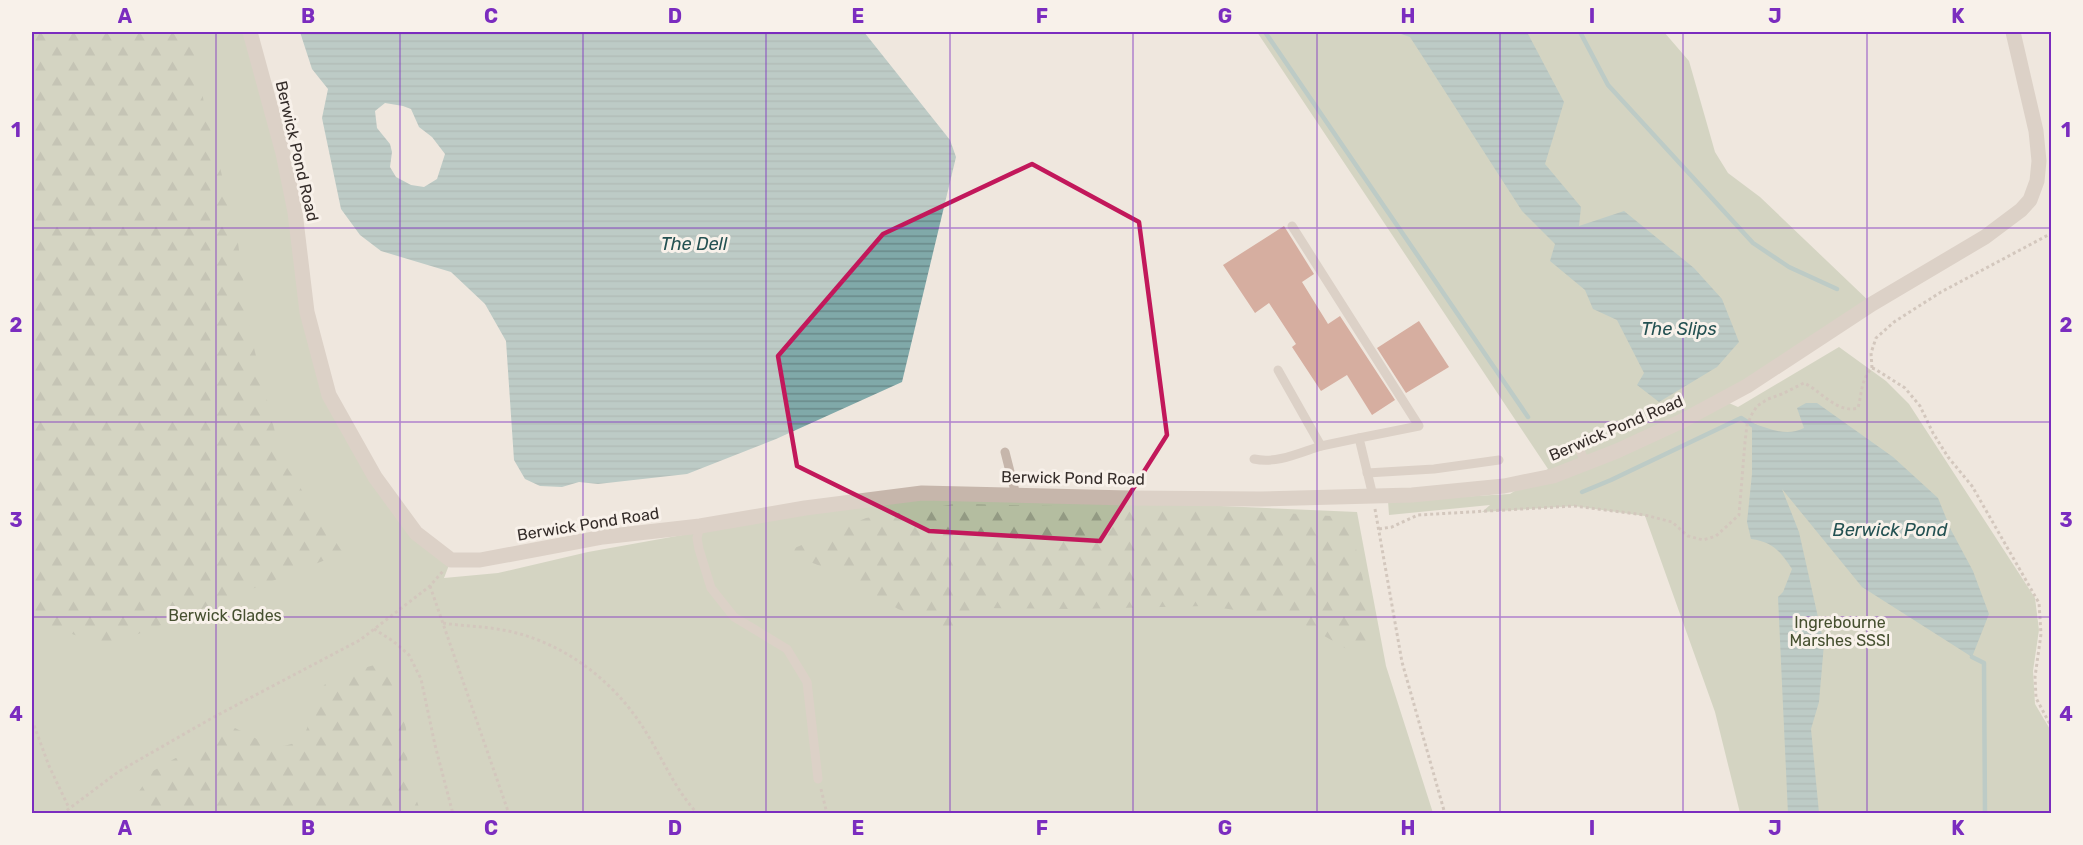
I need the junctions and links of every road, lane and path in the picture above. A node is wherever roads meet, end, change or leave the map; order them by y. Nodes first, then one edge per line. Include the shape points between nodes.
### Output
1 (250, 32) edge
2 (2013, 32) edge
3 (1292, 226) dead end
4 (2052, 233) edge
5 (1872, 368) junction
6 (1278, 370) dead end
7 (1359, 438) junction
8 (1577, 444) dead end
9 (1320, 446) junction
10 (1005, 452) dead end
11 (1254, 459) dead end
12 (1499, 460) dead end
13 (1586, 464) junction
14 (1367, 473) junction
15 (1016, 495) junction
16 (1373, 496) junction
17 (700, 526) junction
18 (1379, 529) junction
19 (443, 623) junction
20 (374, 629) junction
21 (32, 720) edge
22 (2052, 728) edge
23 (818, 779) joint
24 (69, 808) junction
25 (62, 813) edge
26 (453, 813) edge
27 (509, 813) edge
28 (698, 813) edge
29 (827, 813) edge
30 (1445, 813) edge

1 - 17 street, Berwick Pond Road via 283,153 295,212 307,312 329,395 375,477 416,532 451,560 480,560 603,537
2 - 13 street, Berwick Pond Road via 2039,160 2037,181 2022,210 1747,386 1682,421
3 - 7 lane via 1419,426
4 - 5 path via 1941,292 1894,322 1876,338
5 - 18 path via 1862,384 1858,408 1829,401 1804,383 1758,406 1747,425 1739,515 1716,536 1703,540 1688,536 1672,522 1645,515 1563,507 1418,515
5 - 22 path via 1905,388 1920,406 1948,457 1972,486 2039,603 2036,698
6 - 9 lane
7 - 9 lane
7 - 14 lane
8 - 13 lane
9 - 11 lane via 1280,459
10 - 15 lane
12 - 14 lane
13 - 16 street, Berwick Pond Road via 1503,486
14 - 16 lane
15 - 16 street, Berwick Pond Road via 1249,499
15 - 17 street, Berwick Pond Road via 922,493
16 - 18 path
17 - 23 lane via 699,549 711,588 734,617 787,649 807,682
18 - 30 path via 1402,662
19 - 20 path via 430,586
19 - 27 path
19 - 28 path via 519,634 556,648 596,674 634,712
20 - 24 path via 118,772
20 - 26 path via 408,655 421,679
21 - 24 path
23 - 29 path
24 - 25 path

